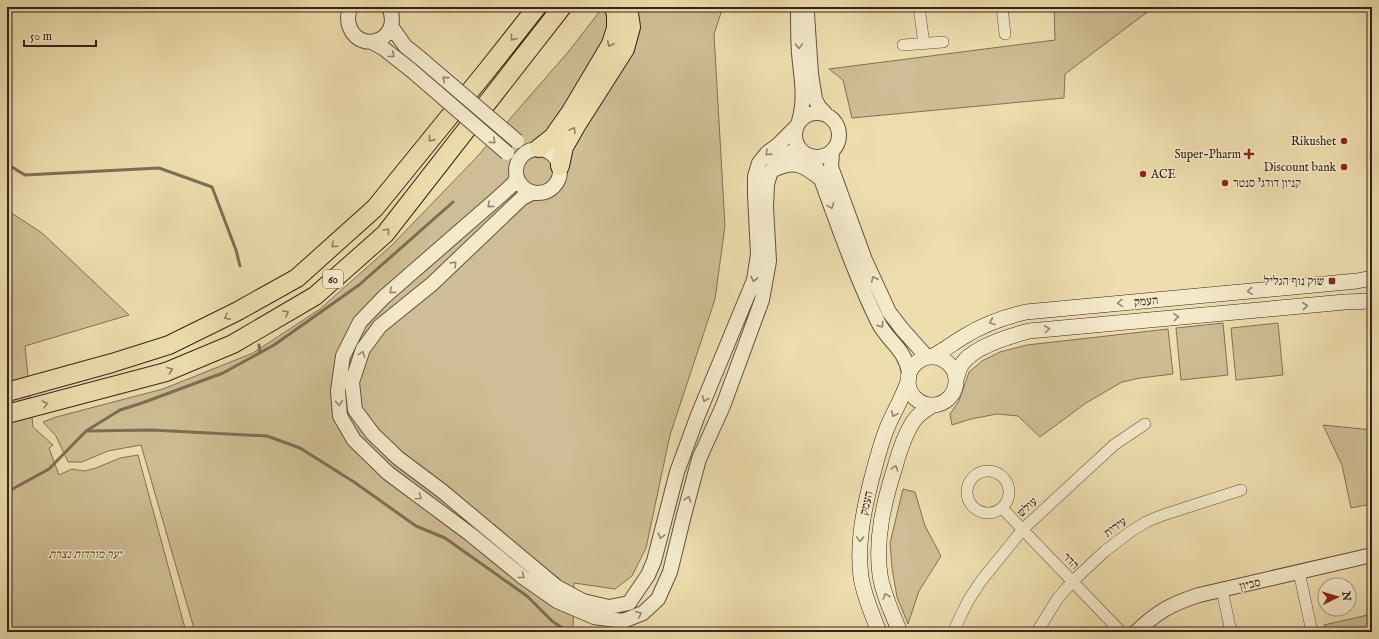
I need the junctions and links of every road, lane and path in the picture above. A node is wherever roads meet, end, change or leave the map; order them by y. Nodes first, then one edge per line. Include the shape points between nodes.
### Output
1 (389, 7) edge
2 (398, 7) edge
3 (537, 7) edge
4 (562, 7) edge
5 (613, 7) edge
6 (628, 7) edge
7 (798, 7) edge
8 (808, 7) edge
9 (919, 7) edge
10 (1002, 7) edge
11 (350, 8) edge
12 (392, 24) junction
13 (1005, 34) dead end
14 (372, 42) junction
15 (943, 42) dead end
16 (924, 44) junction
17 (903, 45) dead end
18 (825, 114) junction
19 (798, 124) junction
20 (536, 148) junction
21 (832, 152) junction
22 (808, 155) junction
23 (560, 166) junction
24 (771, 171) junction
25 (516, 174) junction
26 (821, 179) junction
27 (532, 193) junction
28 (1372, 278) edge
29 (1372, 301) edge
30 (929, 357) junction
31 (909, 376) junction
32 (956, 379) junction
33 (7, 392) edge
34 (933, 405) junction
35 (7, 414) edge
36 (1145, 424) dead end
37 (1241, 490) dead end
38 (1002, 508) dead end
39 (1023, 529) junction
40 (1372, 555) edge
41 (1299, 572) junction
42 (1072, 581) junction
43 (1222, 590) junction
44 (879, 632) edge
45 (900, 632) edge
46 (953, 632) edge
47 (1037, 632) edge
48 (1121, 632) edge
49 (1136, 632) edge
50 (1231, 632) edge
51 (1312, 632) edge

1 - 12 street
2 - 12 street
3 -> 33 highway, 60 via 375,208 297,278 169,345
35 -> 4 highway, 60 via 166,372 233,344 315,296 385,234
5 -> 20 highway via 616,13 616,28 611,44 553,137
23 -> 6 highway via 564,147 625,49 630,27
7 -> 19 street via 803,109
8 - 18 street via 811,74 815,99
9 - 16 street
10 - 13 street
11 - 14 street via 348,18 352,33 364,41
12 - 14 street via 386,36
20 -> 12 street, bridge via 524,147 405,46
14 -> 25 street, bridge via 411,70 507,153
15 - 16 street
16 - 17 street
18 - 19 street via 811,113
18 - 21 street via 831,117 839,130 840,138
19 - 22 street via 794,134 796,142
19 -> 27 street via 759,163 755,195 758,254 754,280 698,415 678,472 654,561 648,575 629,603 609,607 583,601 557,587 442,491 398,458 373,434 355,410 352,382 363,349 380,326 432,284 522,198
20 - 23 street via 546,149 552,153
20 - 25 street via 520,157
21 - 22 street via 819,158
30 -> 21 street via 889,312 865,260 831,167
22 - 24 street via 793,151 780,158
22 - 26 street via 815,163
23 - 27 street via 561,174 553,188 547,192
25 -> 24 street via 513,184 384,297 360,322 343,356 338,391 340,416 354,440 388,473 524,578 557,601 594,617 623,621 643,613 658,599 670,572 700,459 762,300 769,261 766,207 767,184
24 - 26 street via 781,165 794,163
25 - 27 street via 520,184
26 -> 31 street via 852,266 879,324 902,352
28 -> 30 main road, העמק via 1358,282 1026,312 982,327
32 -> 29 main road, העמק via 963,363 976,352 1004,338 1029,331
30 - 31 main road via 919,360
30 - 32 main road via 944,359 954,370
31 - 34 main road via 913,396 919,401
31 -> 44 main road, העמק via 881,445 861,526 861,578
32 - 34 main road via 952,395 944,402
45 -> 34 main road, העמק via 880,575 880,528 892,476 905,436 919,415
36 - 39 street, עולש via 1114,445
37 - 42 street, עירית via 1146,522 1105,551
38 - 39 street, הדר
39 - 42 street, הדר
39 - 46 street, עולש via 981,581
40 - 41 street, סביון
41 - 43 street, סביון
41 - 51 street
42 - 47 street, עירית
42 - 48 street, הדר
43 - 49 street, סביון via 1179,602 1148,620
43 - 50 street

